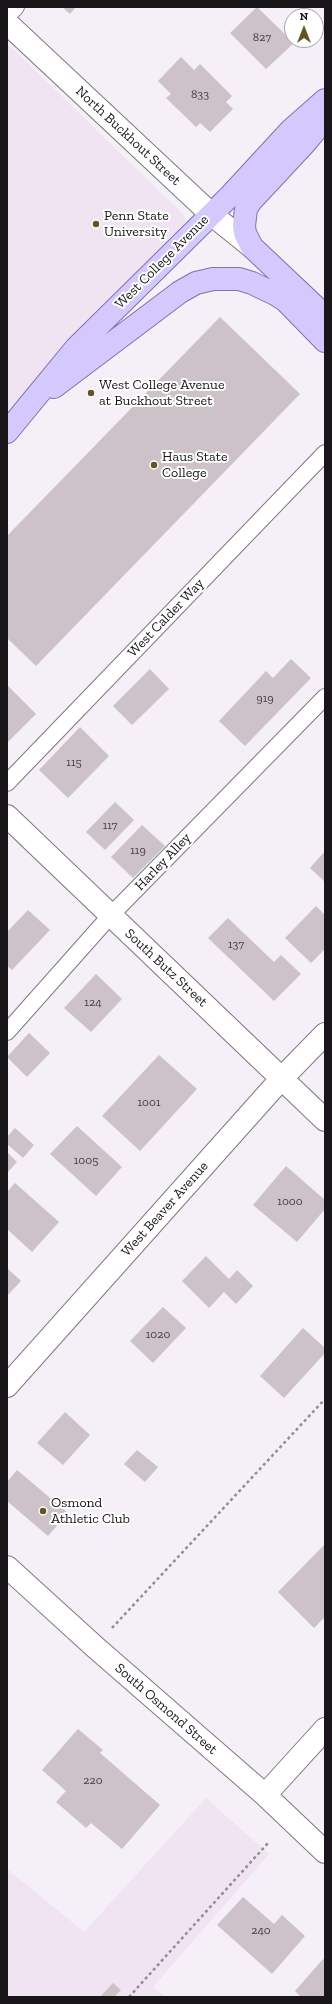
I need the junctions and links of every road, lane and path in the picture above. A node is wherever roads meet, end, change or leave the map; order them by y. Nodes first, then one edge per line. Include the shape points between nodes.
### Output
1 (16, 7) edge
2 (7, 16) edge
3 (7, 23) edge
4 (325, 100) edge
5 (325, 119) edge
6 (211, 214) junction
7 (252, 247) junction
8 (325, 316) edge
9 (325, 341) edge
10 (32, 403) junction
11 (7, 432) edge
12 (325, 453) edge
13 (325, 697) edge
14 (7, 783) edge
15 (7, 816) edge
16 (110, 916) junction
17 (7, 1032) edge
18 (325, 1034) edge
19 (282, 1078) junction
20 (325, 1120) edge
21 (7, 1386) edge
22 (325, 1398) edge
23 (7, 1566) edge
24 (94, 1648) junction
25 (325, 1729) edge
26 (265, 1795) junction
27 (268, 1843) dead end
28 (325, 1852) edge
29 (128, 1997) edge

1 - 2 lane
3 - 6 street, North Buckhout Street
4 - 6 main road, West College Avenue via 291,130
5 - 7 main road via 246,209 245,233
6 - 7 street, North Buckhout Street
6 - 10 main road, West College Avenue via 76,348
7 - 8 main road
9 - 10 main road via 286,301 275,294 252,282 214,279 196,283 175,295 90,362
10 - 11 main road, West College Avenue
12 - 14 lane, West Calder Way
13 - 16 lane, Harley Alley
15 - 16 street, South Butz Street
16 - 17 lane, Harley Alley
16 - 19 street, South Butz Street
18 - 19 street, West Beaver Avenue
19 - 20 street, South Butz Street
19 - 21 street, West Beaver Avenue
22 - 24 path
23 - 24 street, South Osmond Street
24 - 26 street, South Osmond Street
25 - 26 street
26 - 28 street, South Osmond Street
27 - 29 path

